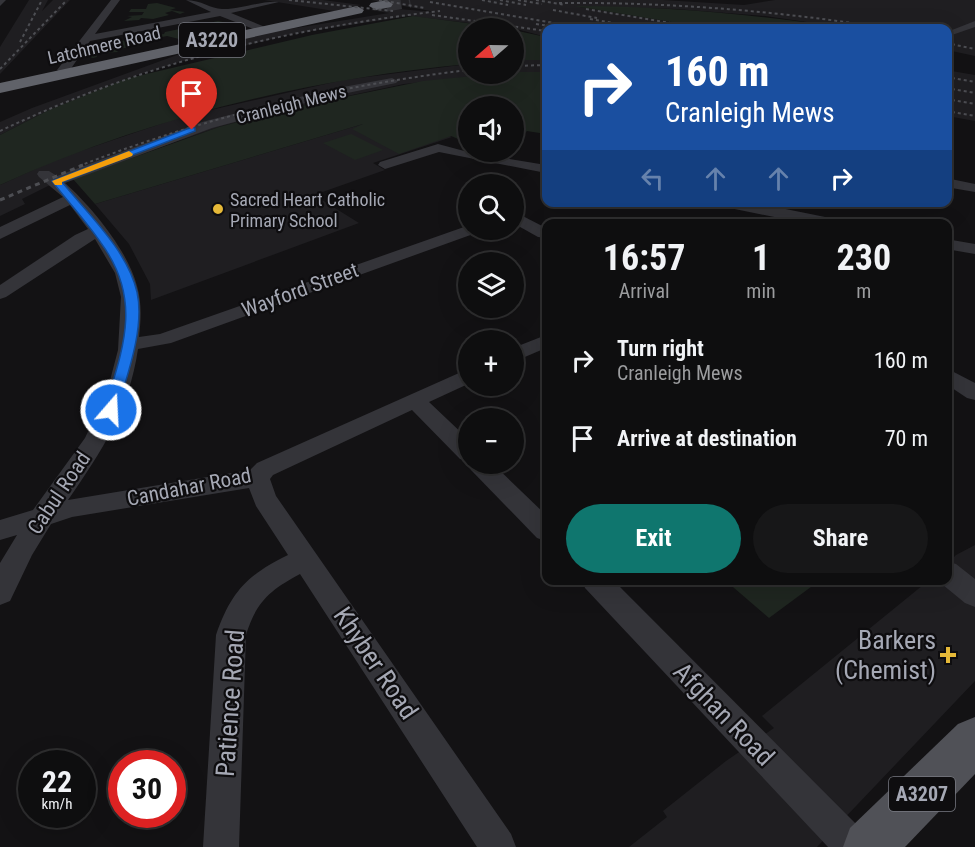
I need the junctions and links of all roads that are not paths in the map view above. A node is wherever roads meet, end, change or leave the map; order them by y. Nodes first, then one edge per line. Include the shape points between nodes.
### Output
1 (116, 0) edge
2 (190, 0) edge
3 (274, 2) dead end
4 (357, 10) dead end
5 (224, 12) junction
6 (975, 24) edge
7 (261, 29) junction
8 (952, 32) dead end
9 (87, 39) junction
10 (67, 73) junction
11 (392, 81) dead end
12 (0, 88) edge
13 (386, 165) dead end
14 (542, 168) edge
15 (50, 177) joint
16 (952, 183) edge
17 (975, 188) edge
18 (72, 199) junction
19 (750, 207) edge
20 (810, 219) edge
21 (524, 222) edge
22 (98, 231) junction
23 (542, 233) edge
24 (0, 234) edge
25 (458, 234) edge
26 (952, 245) edge
27 (975, 249) edge
28 (0, 293) edge
29 (542, 343) edge
30 (129, 345) junction
31 (524, 351) edge
32 (952, 378) edge
33 (458, 380) edge
34 (975, 393) edge
35 (414, 400) junction
36 (458, 443) edge
37 (490, 474) edge
38 (257, 478) junction
39 (42, 517) junction
40 (541, 518) edge
41 (0, 530) edge
42 (306, 558) junction
43 (952, 577) edge
44 (599, 585) edge
45 (0, 593) edge
46 (975, 595) edge
47 (975, 740) edge
48 (221, 847) edge
49 (498, 847) edge
50 (854, 847) edge
51 (869, 847) edge

1 - 9 street
2 - 5 street
3 - 5 street
4 - 7 highway, Latchmere Road / A3220
5 - 7 street
5 - 9 street
6 - 8 street
7 - 10 highway, Latchmere Road / A3220
9 - 10 street via 63,70
10 - 12 highway, Latchmere Road / A3220
11 - 15 street, Cranleigh Mews via 207,125
13 - 14 street via 438,148
15 - 18 street, Cabul Road
16 - 17 street
18 - 22 street, Cabul Road
18 - 24 street
19 - 20 street
21 - 23 street
22 - 28 street
22 - 30 street, Cabul Road via 120,263 129,285 133,311
25 - 30 street, Wayford Street via 164,339
26 - 27 street
29 - 31 street
30 - 39 street, Cabul Road via 122,380 106,422
32 - 34 street
33 - 35 street, Candahar Road
35 - 36 street
35 - 38 street, Candahar Road via 265,469
37 - 40 street
38 - 39 street, Candahar Road via 72,508
38 - 42 street, Khyber Road via 265,499
39 - 41 street, Candahar Road
39 - 45 street, Cabul Road
42 - 48 street, Patience Road via 259,584 238,610 231,635
42 - 49 street, Khyber Road
43 - 46 street
44 - 50 street, Afghan Road
47 - 51 main road, A3207

